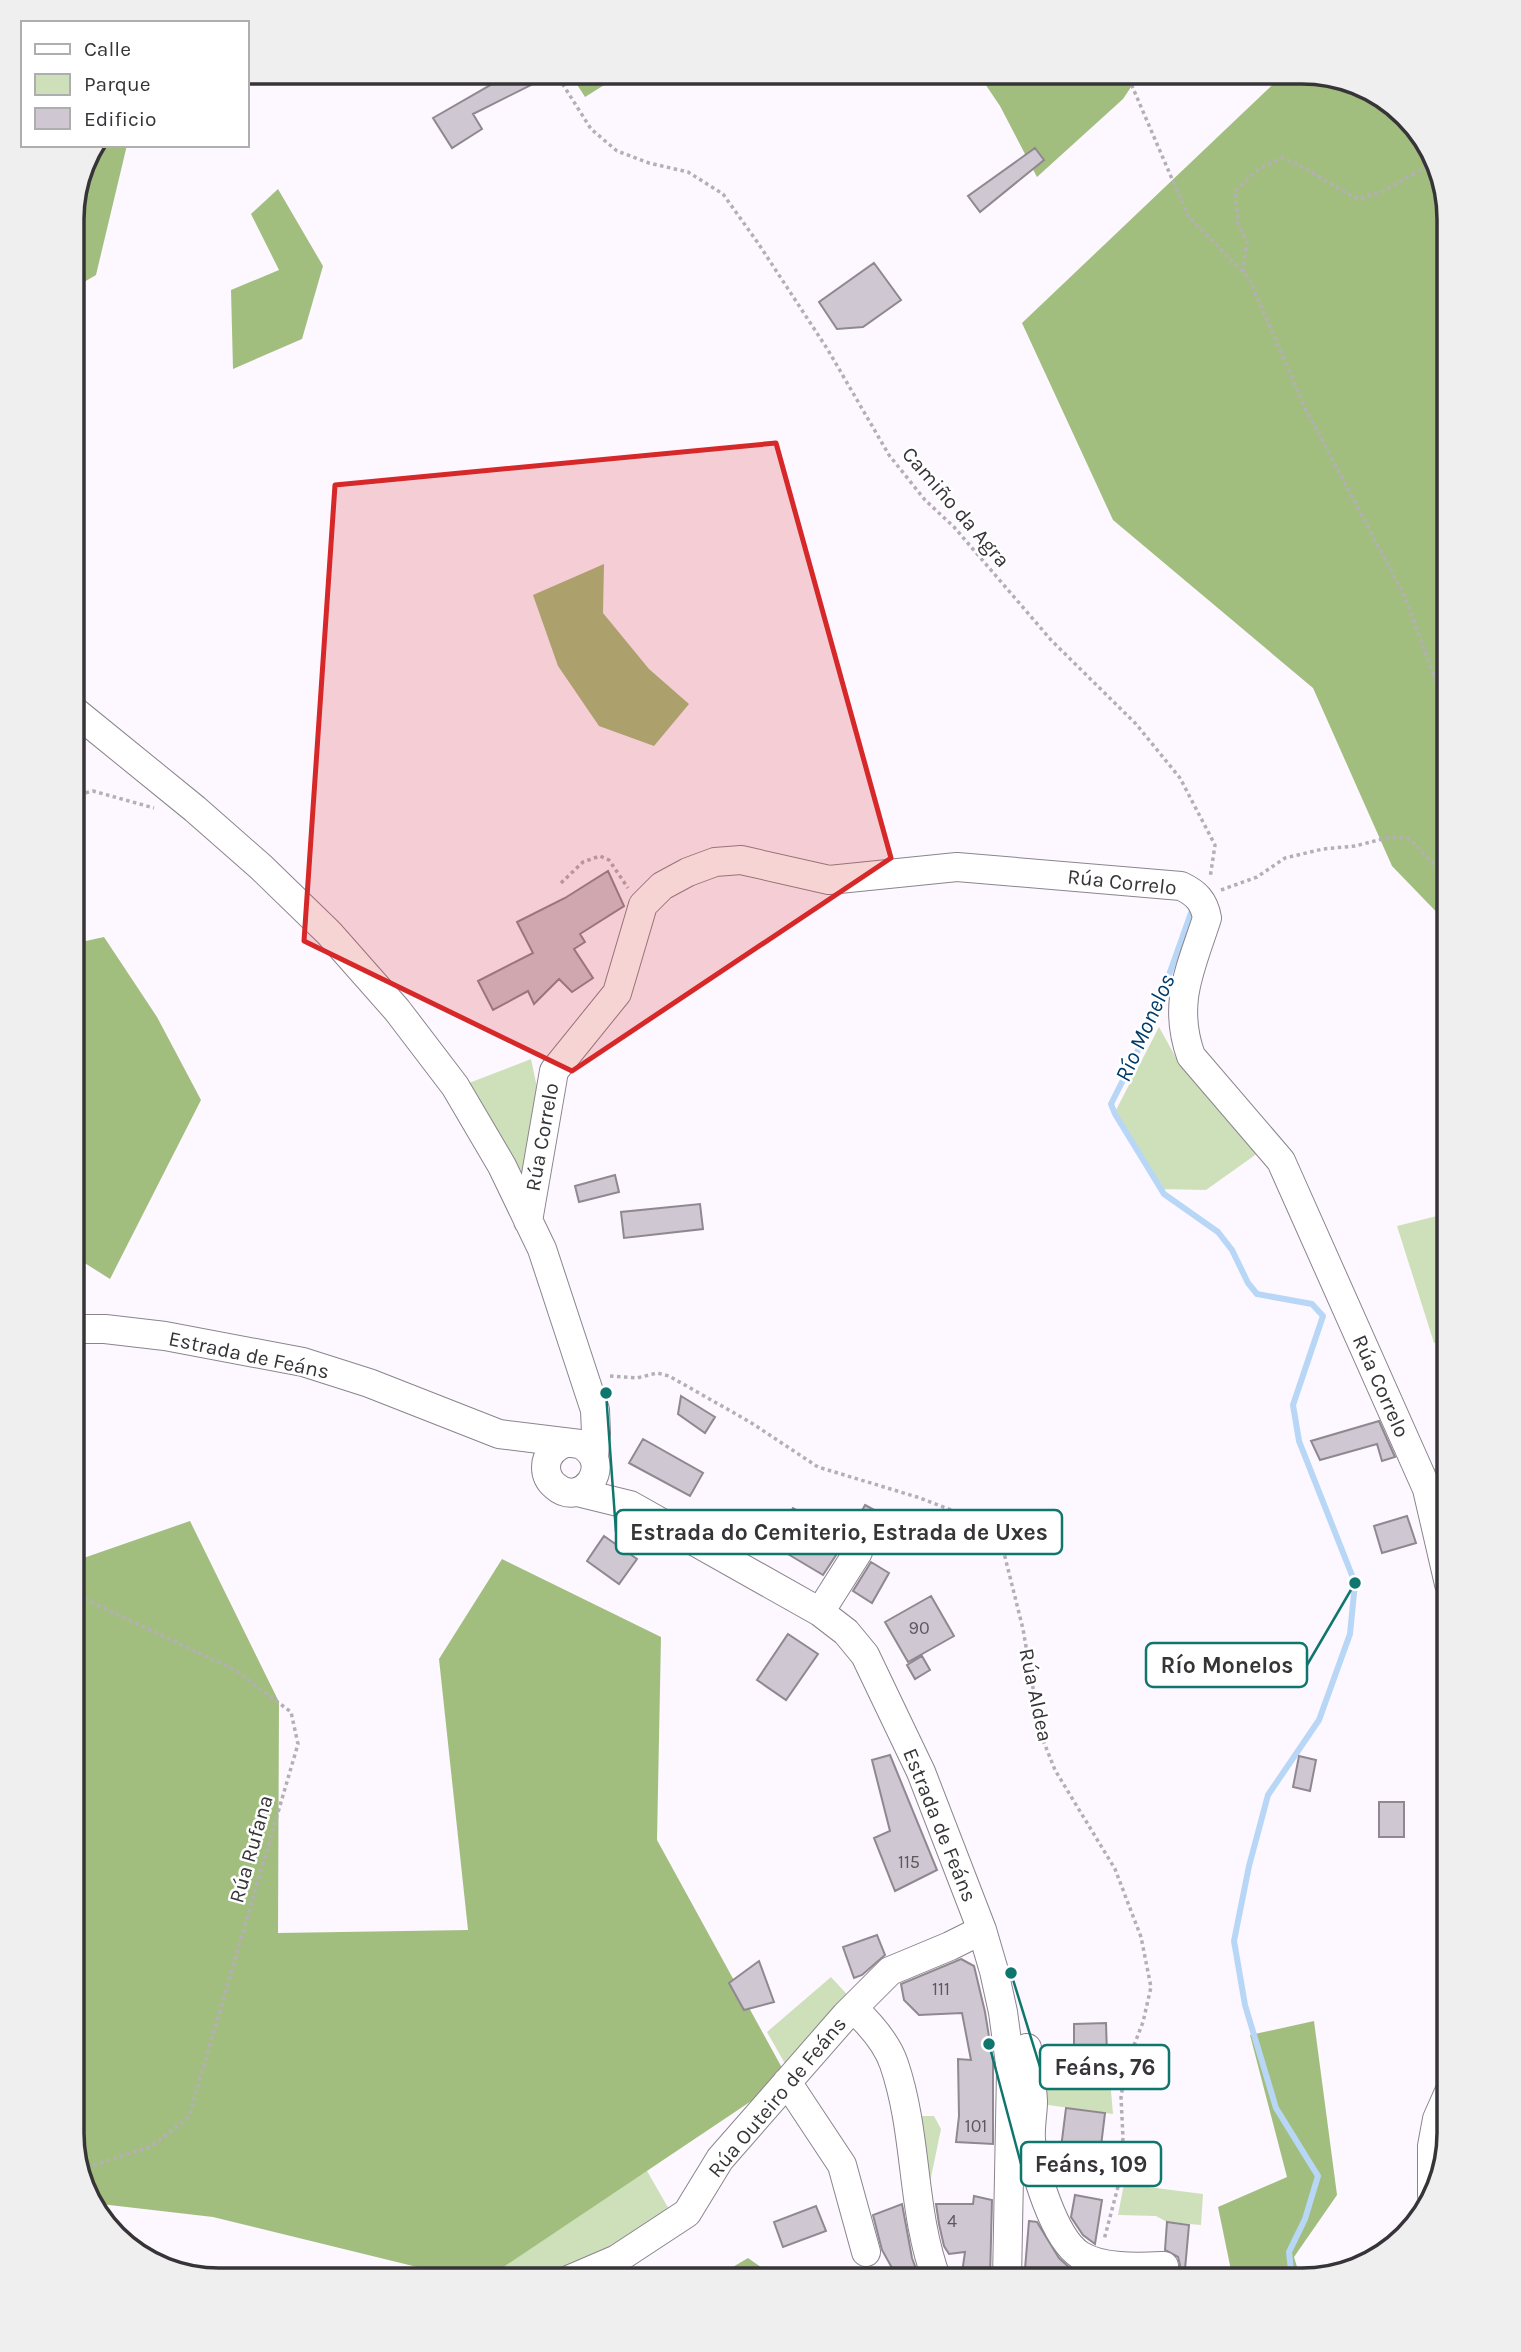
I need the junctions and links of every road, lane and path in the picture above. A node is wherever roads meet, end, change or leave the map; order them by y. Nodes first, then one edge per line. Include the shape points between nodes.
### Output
1 (563, 84) edge
2 (1131, 84) edge
3 (1426, 167) edge
4 (1243, 272) junction
5 (1437, 684) edge
6 (84, 719) edge
7 (84, 793) edge
8 (195, 809) junction
9 (1437, 867) edge
10 (561, 883) dead end
11 (1199, 898) junction
12 (643, 905) junction
13 (528, 1221) junction
14 (84, 1329) edge
15 (583, 1377) junction
16 (499, 1434) junction
17 (582, 1452) junction
18 (548, 1478) junction
19 (578, 1492) junction
20 (630, 1505) junction
21 (1437, 1532) edge
22 (858, 1552) dead end
23 (84, 1599) edge
24 (820, 1612) junction
25 (982, 1930) junction
26 (853, 2008) junction
27 (1003, 2012) junction
28 (787, 2082) junction
29 (1437, 2119) edge
30 (89, 2166) edge
31 (1432, 2168) edge
32 (866, 2252) dead end
33 (1164, 2266) dead end
34 (596, 2268) edge
35 (932, 2268) edge
36 (1007, 2268) edge
37 (1091, 2268) edge
38 (1094, 2268) edge
39 (1116, 2268) edge

1 - 11 path, Camiño da Agra via 591,129 617,150 688,172 723,194 828,350 889,455 1180,778 1215,845 1212,876
2 - 4 path via 1188,216
3 - 4 path via 1359,199 1282,158 1260,168 1235,191 1238,222 1247,242
4 - 5 path via 1306,408 1404,595
6 - 8 street
7 - 8 path via 93,791 140,806
8 - 13 street via 329,933 397,1010 455,1086
9 - 11 path via 1410,839 1390,837 1285,858 1257,877
10 - 12 path via 583,862 600,856 609,860
11 - 12 street, Rúa Correlo via 1181,886 957,867 829,880 741,860 715,862 688,872 662,886
11 - 21 street, Rúa Correlo via 1207,918 1181,1011 1191,1055 1281,1161 1427,1489
12 - 13 street, Rúa Correlo via 617,993 554,1072
13 - 15 street via 542,1249
14 - 16 street, Estrada de Feáns via 165,1336 303,1362
15 - 17 street
15 - 38 path, Rúa Aldea via 669,1376 818,1467 964,1515 998,1539 1023,1629 1041,1734 1055,1770 1115,1869 1140,1937 1151,1987 1126,2066 1120,2179
16 - 17 street, Estrada de Feáns
16 - 18 street, Estrada de Feáns
17 - 18 street via 557,1447 547,1461
17 - 19 street via 593,1479
17 - 20 street, Estrada de Feáns
18 - 19 street, Estrada de Feáns via 564,1491
19 - 20 street, Estrada de Feáns
20 - 24 street, Estrada de Feáns
22 - 24 street
23 - 30 path, Rúa Rufana via 234,1670 291,1712 298,1744 189,2117 152,2146
24 - 25 street, Estrada de Feáns via 846,1632 864,1655 921,1772
25 - 26 street, Rúa Outeiro de Feáns via 890,1971
25 - 27 street, Estrada de Feáns
26 - 28 street, Rúa Outeiro de Feáns
26 - 35 street, Rúa Outeiro de Feáns via 893,2062
27 - 36 street, Estrada de Feáns via 1012,2071
27 - 37 street via 1025,2035 1033,2102 1031,2140 1042,2188 1063,2238
28 - 32 street via 842,2165
28 - 34 street, Rúa Outeiro de Feáns via 720,2159 687,2213
29 - 31 street
33 - 39 street

